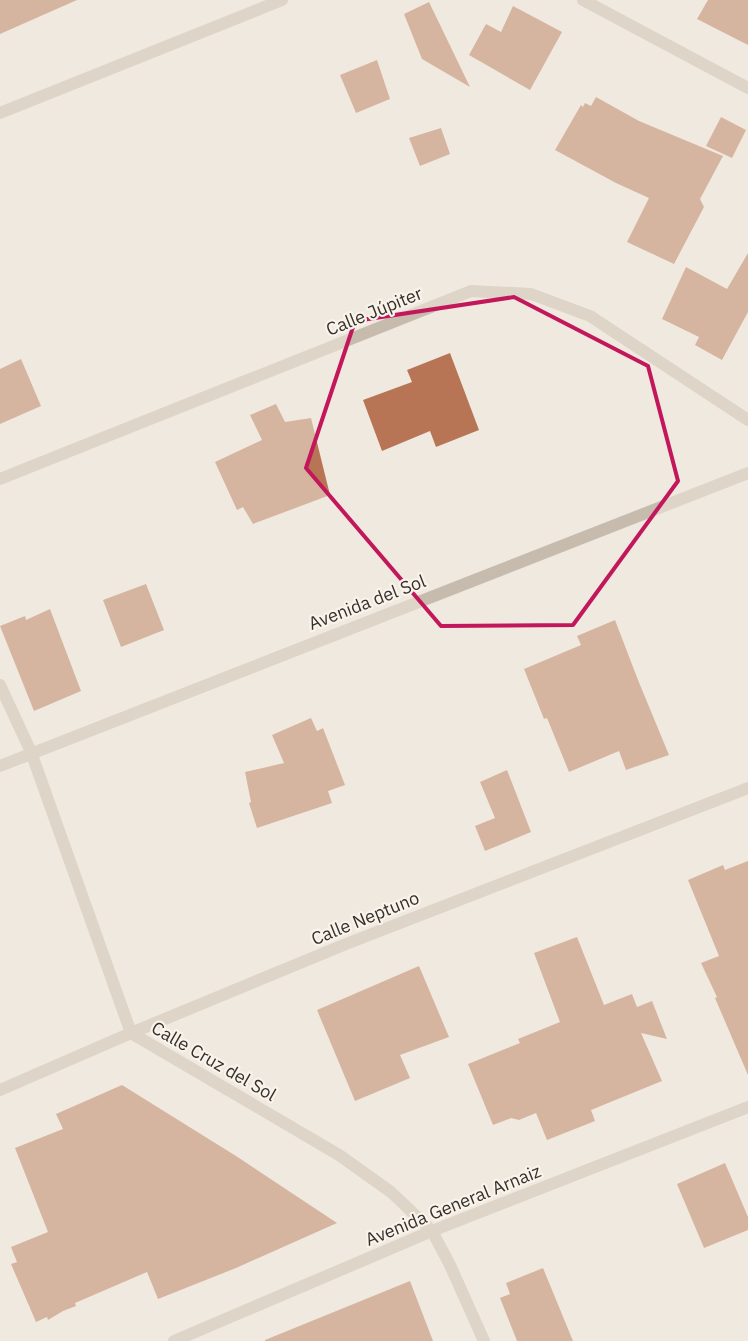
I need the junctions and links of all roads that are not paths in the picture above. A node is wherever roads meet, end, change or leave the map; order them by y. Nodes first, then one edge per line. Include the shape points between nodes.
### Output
1 (282, 0) edge
2 (583, 0) edge
3 (748, 88) edge
4 (0, 113) edge
5 (748, 420) edge
6 (748, 473) edge
7 (0, 479) edge
8 (0, 685) edge
9 (31, 752) junction
10 (0, 766) edge
11 (748, 788) edge
12 (131, 1033) junction
13 (0, 1090) edge
14 (748, 1107) edge
15 (432, 1231) junction
16 (174, 1341) edge
17 (484, 1341) edge

1 - 4 street
2 - 3 street
5 - 7 street, Calle Júpiter via 590,316 531,294 471,291
6 - 9 street, Avenida del Sol
8 - 9 street, Calle Cruz del Sol
9 - 10 street, Avenida del Sol
9 - 12 street, Calle Cruz del Sol
11 - 12 street, Calle Neptuno via 346,944
12 - 13 street, Calle Neptuno
12 - 15 street, Calle Cruz del Sol via 340,1155 391,1192
14 - 15 street, Avenida General Arnaiz
15 - 16 street, Avenida General Arnaiz
15 - 17 street, Calle Cruz del Sol

